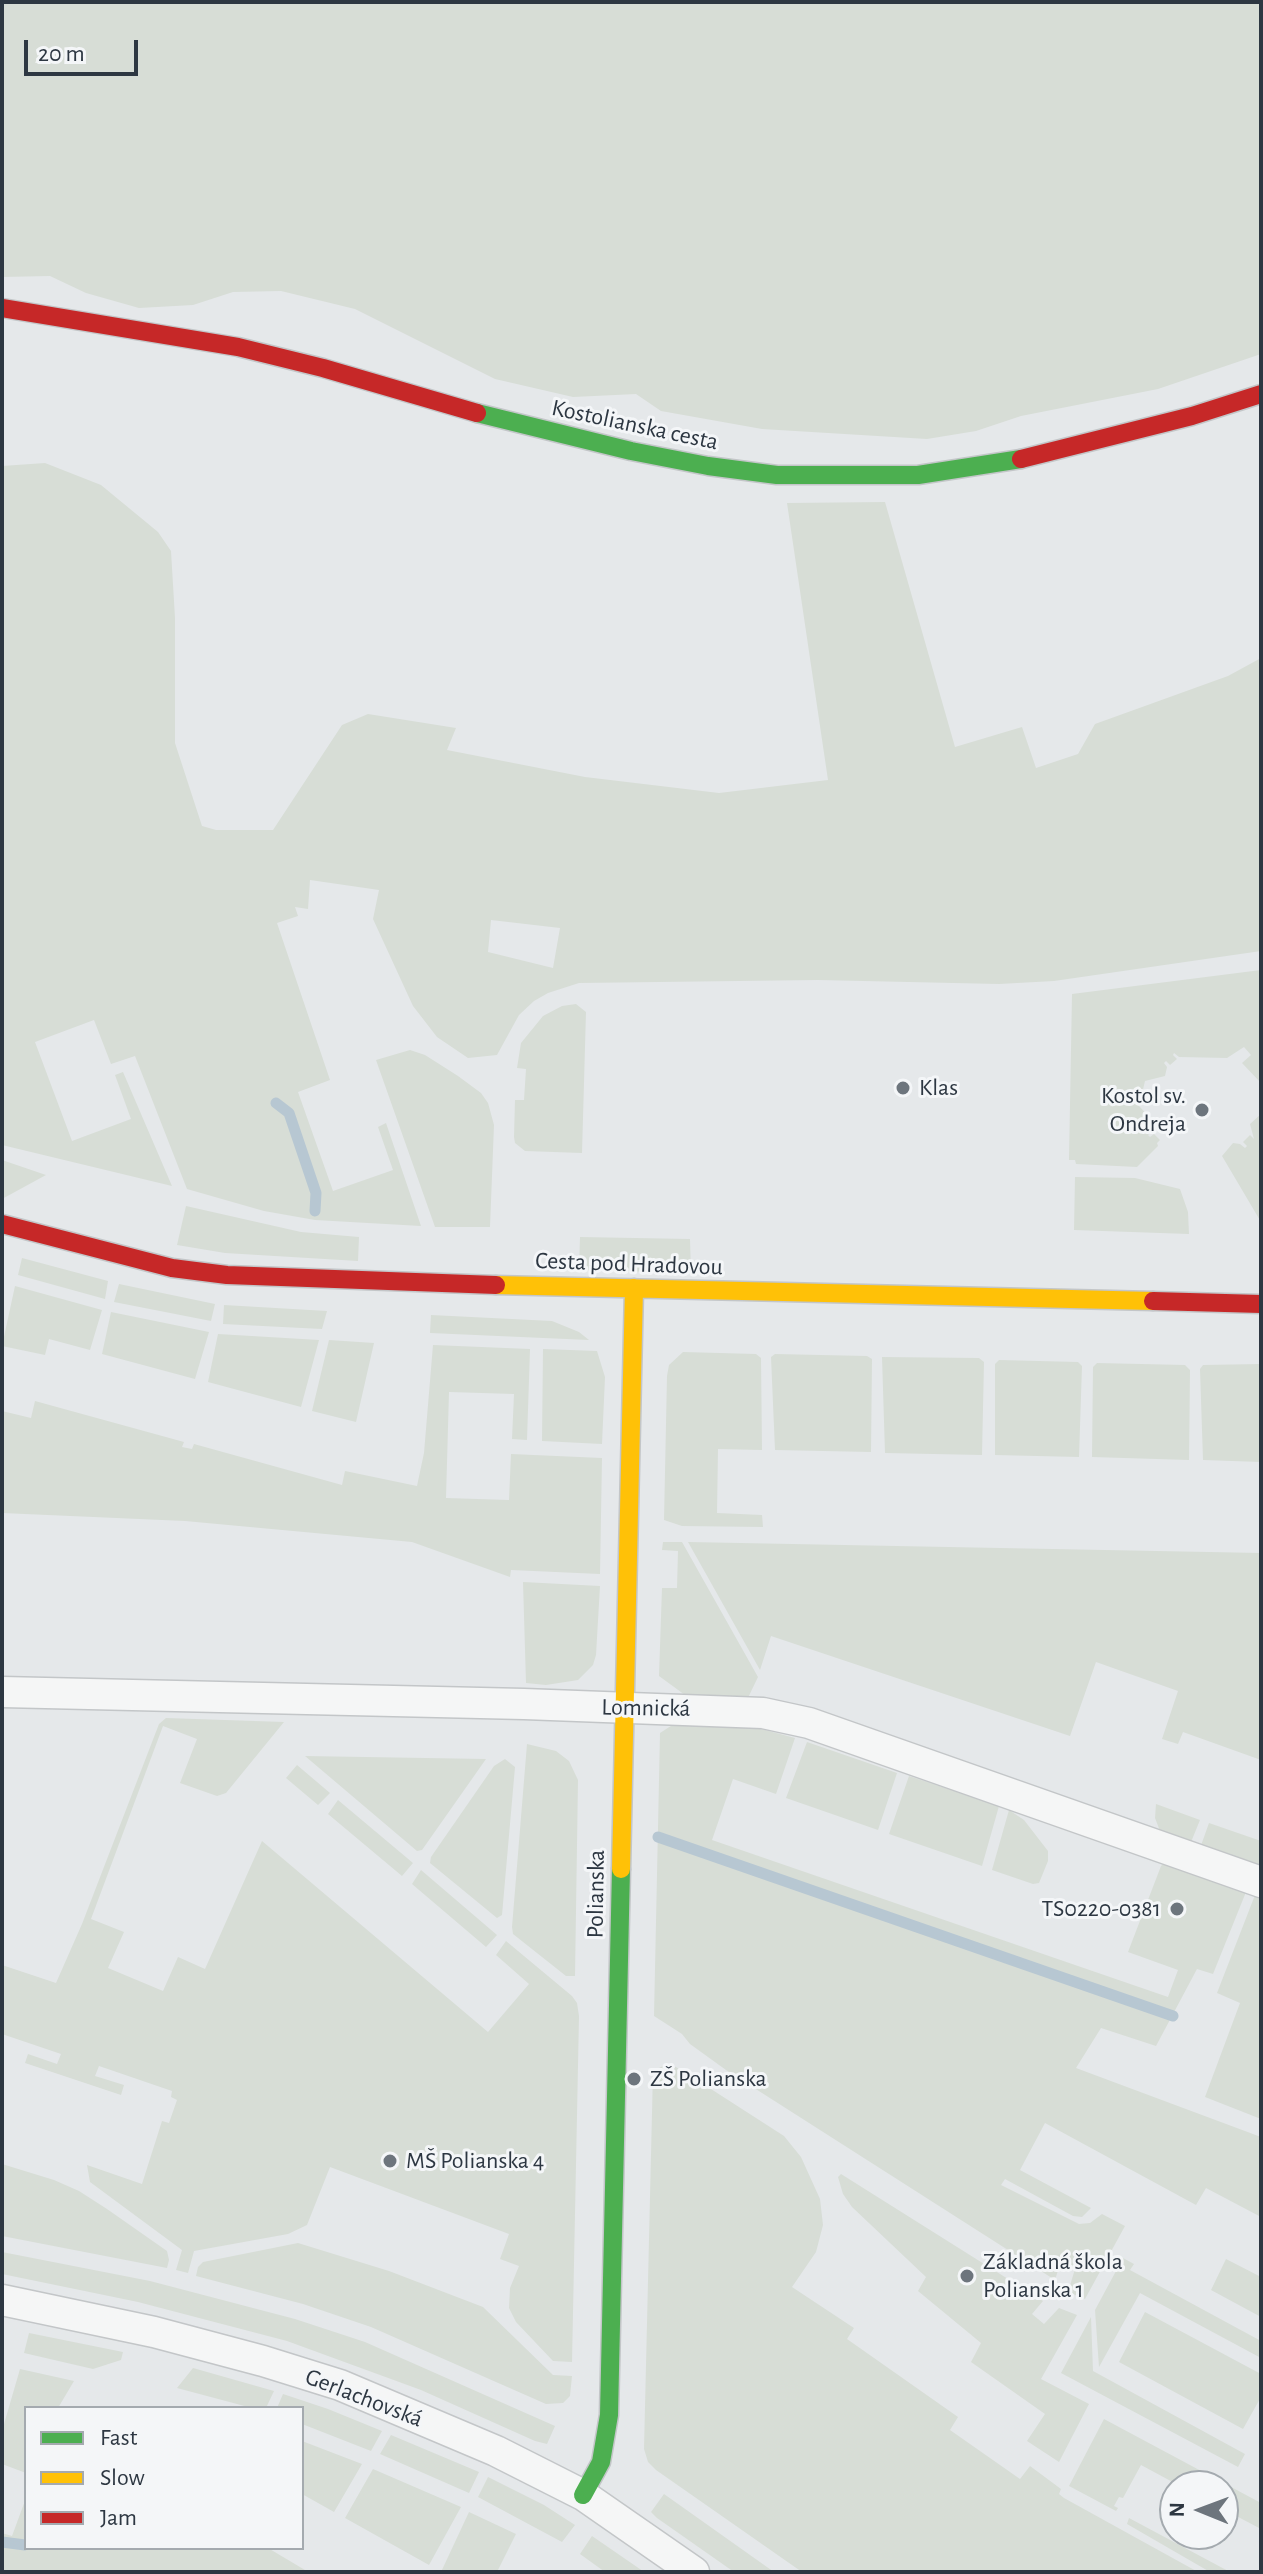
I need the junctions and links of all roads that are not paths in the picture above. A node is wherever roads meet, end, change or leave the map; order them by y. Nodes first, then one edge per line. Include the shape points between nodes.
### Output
1 (2, 308) edge
2 (1261, 394) edge
3 (2, 1224) edge
4 (634, 1288) junction
5 (1261, 1304) edge
6 (2, 1692) edge
7 (623, 1708) junction
8 (1261, 1882) edge
9 (2, 2300) edge
10 (583, 2495) junction
11 (694, 2572) edge

1 - 2 street, Kostolianska cesta via 238,347 631,451 777,475 918,475 1011,461
3 - 4 street, Cesta pod Hradovou via 159,1265 227,1275
4 - 5 street, Cesta pod Hradovou
4 - 7 street, Polianska
6 - 7 street, Lomnická
7 - 8 street, Lomnická via 745,1711 809,1723
7 - 10 street, Polianska via 609,2415 601,2462
9 - 10 street, Gerlachovská via 154,2332 340,2385 496,2451
10 - 11 street, Gerlachovská

